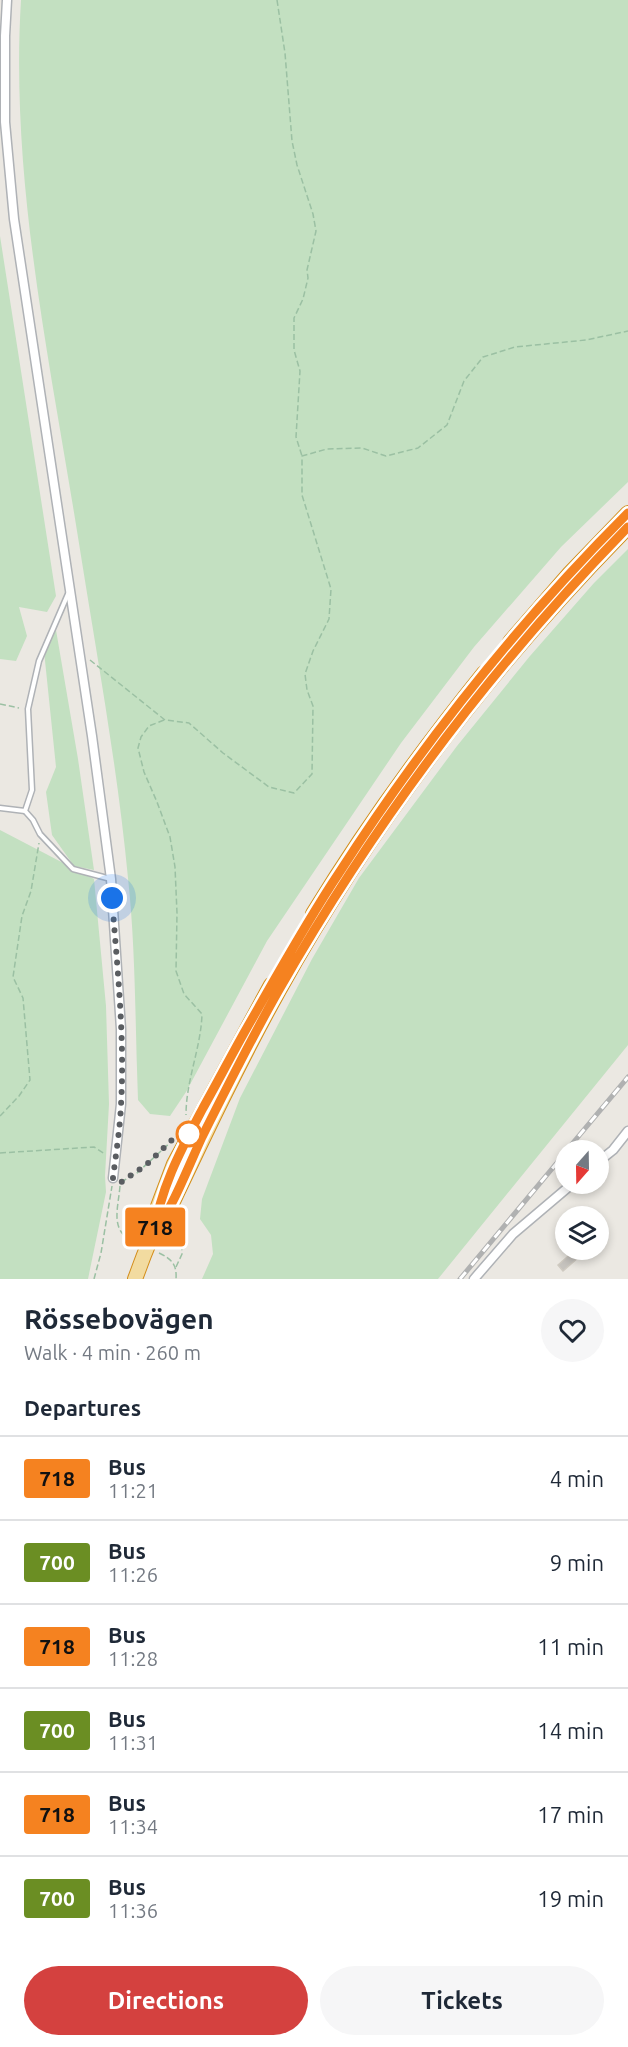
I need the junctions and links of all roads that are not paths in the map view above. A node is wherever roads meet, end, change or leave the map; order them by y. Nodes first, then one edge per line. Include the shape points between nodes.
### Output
1 (7, 0) edge
2 (628, 513) edge
3 (628, 527) edge
4 (70, 591) junction
5 (0, 808) edge
6 (25, 810) junction
7 (111, 879) junction
8 (628, 1131) edge
9 (609, 1153) edge
10 (113, 1178) road end
11 (560, 1194) edge
12 (154, 1234) junction
13 (135, 1279) edge
14 (474, 1279) edge

1 - 4 street via 5,122 13,208
2 - 12 highway via 537,610 449,716 337,874 189,1134 157,1209
3 - 12 highway via 512,654 418,773 378,831 279,989 203,1136 168,1214
4 - 6 lane via 39,661 28,709 32,790
4 - 7 street
5 - 6 lane
6 - 7 lane via 40,834 73,869
7 - 10 street via 121,1029 121,1104
8 - 9 street
11 - 14 street via 513,1234
12 - 13 highway

